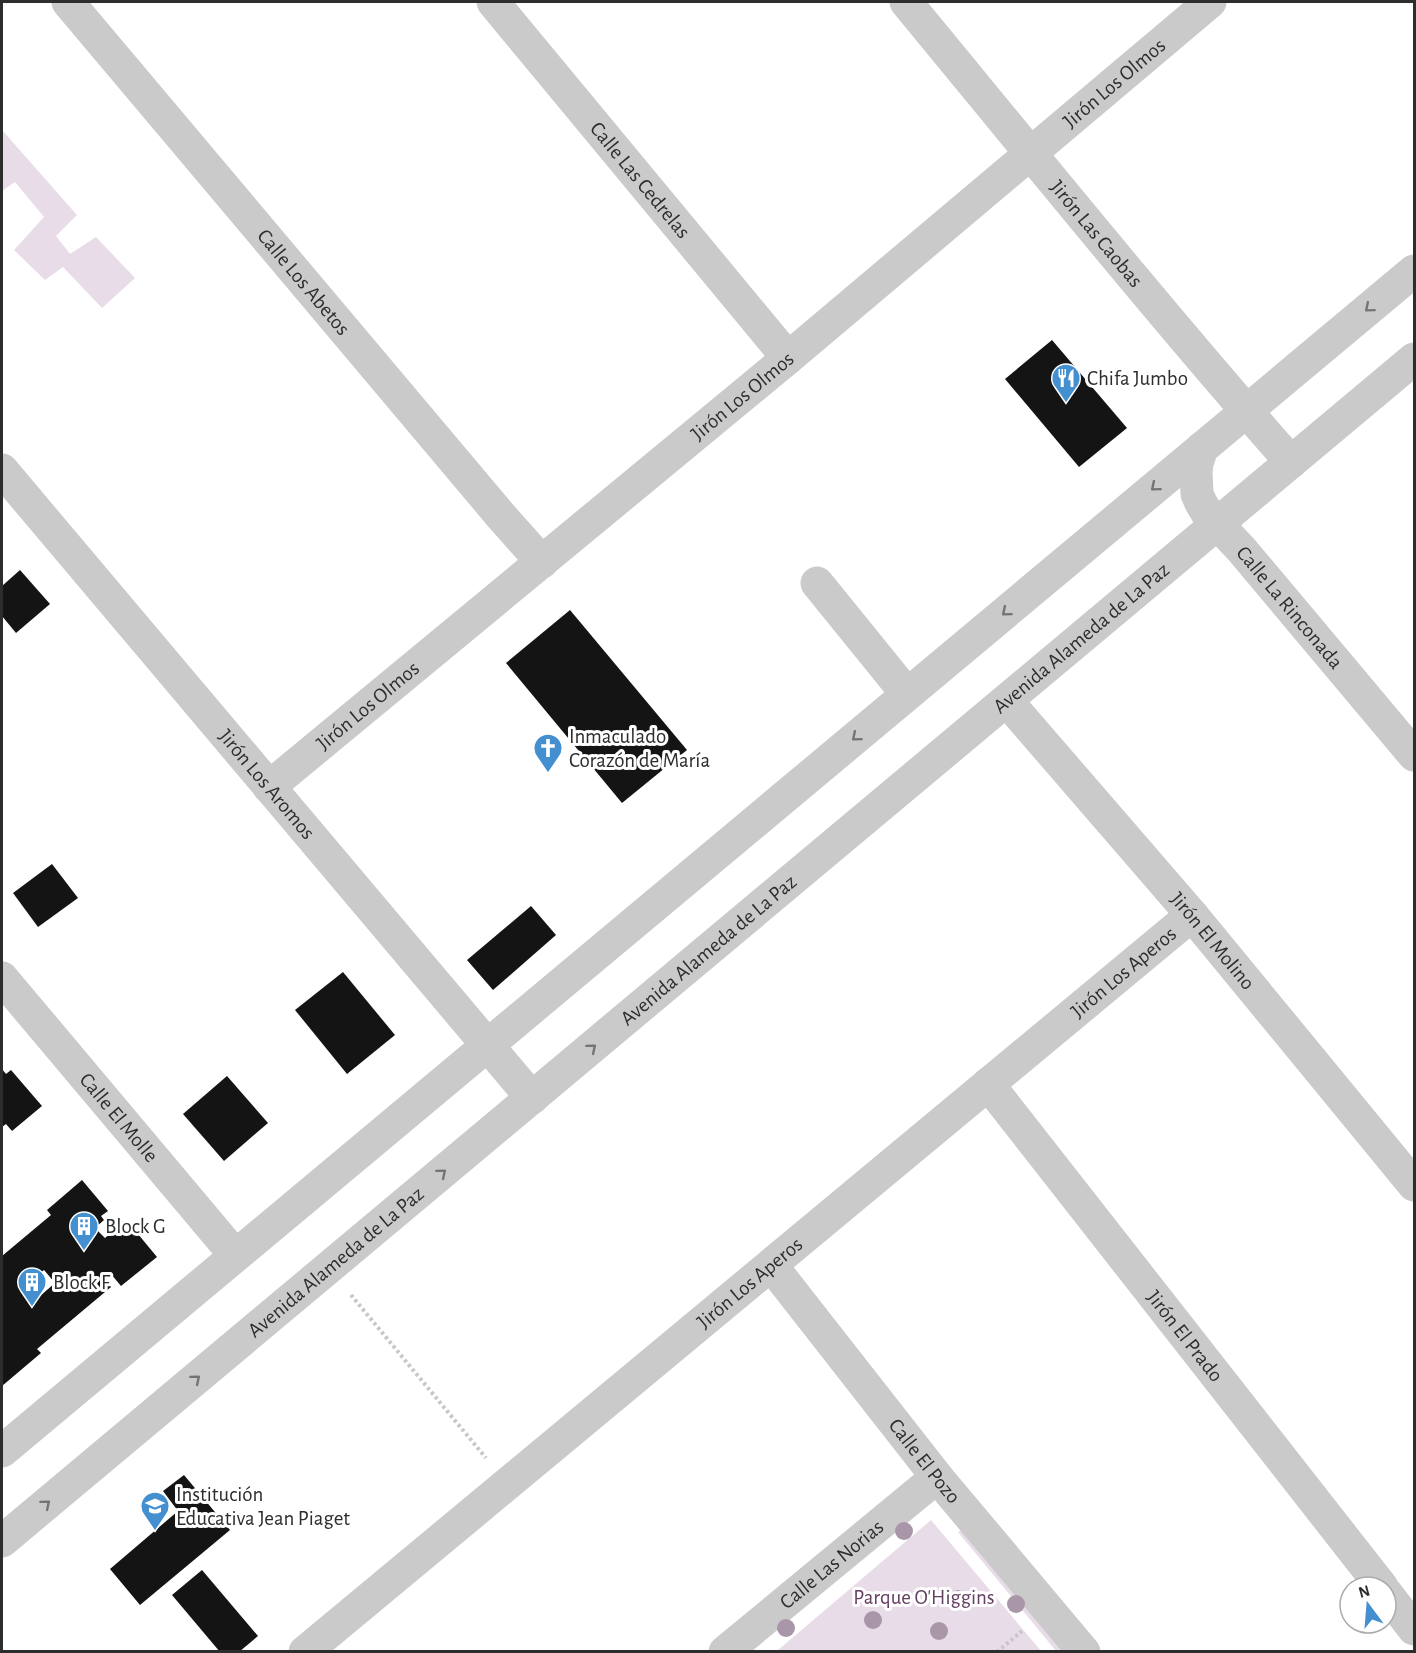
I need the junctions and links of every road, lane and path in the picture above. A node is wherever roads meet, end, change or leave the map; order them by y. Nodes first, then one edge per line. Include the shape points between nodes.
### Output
1 (68, 2) edge
2 (493, 2) edge
3 (906, 2) edge
4 (1210, 2) edge
5 (1030, 153) junction
6 (1414, 271) edge
7 (788, 358) junction
8 (1414, 359) edge
9 (1245, 411) junction
10 (1202, 448) junction
11 (1291, 462) junction
12 (2, 470) edge
13 (1218, 524) junction
14 (542, 562) junction
15 (817, 583) dead end
16 (907, 694) junction
17 (1007, 701) junction
18 (1409, 738) edge
19 (269, 787) junction
20 (1192, 915) junction
21 (2, 978) edge
22 (488, 1045) junction
23 (988, 1084) junction
24 (532, 1098) junction
25 (1414, 1185) edge
26 (235, 1256) junction
27 (771, 1265) junction
28 (351, 1295) dead end
29 (2, 1452) edge
30 (937, 1477) junction
31 (507, 1484) junction
32 (2, 1541) edge
33 (1373, 1575) edge
34 (1398, 1608) edge
35 (1414, 1629) edge
36 (1023, 1630) dead end
37 (305, 1652) edge
38 (725, 1652) edge
39 (997, 1652) edge
40 (1084, 1652) edge

1 - 14 street, Calle Los Abetos
2 - 7 street, Calle Las Cedrelas
3 - 5 street, Jirón Las Caobas
4 - 5 street, Jirón Los Olmos
5 - 7 street, Jirón Los Olmos
5 - 9 street, Jirón Las Caobas
6 -> 9 street
7 - 14 street, Jirón Los Olmos
8 - 11 street, Avenida Alameda de La Paz
9 - 10 street
9 - 11 street, Jirón Las Caobas
10 - 13 street, Calle La Rinconada via 1196,472 1197,494
10 -> 16 street
11 - 13 street, Avenida Alameda de La Paz
12 - 19 street, Jirón Los Aromos
13 - 17 street, Avenida Alameda de La Paz
13 - 18 street, Calle La Rinconada
14 - 19 street, Jirón Los Olmos
15 - 16 street
16 -> 22 street
17 - 20 street, Jirón El Molino
24 -> 17 street, Avenida Alameda de La Paz
19 - 22 street, Jirón Los Aromos
20 - 23 street, Jirón Los Aperos
20 - 25 street, Jirón El Molino
21 - 26 street, Calle El Molle
22 - 24 street, Jirón Los Aromos
22 - 26 street
23 - 27 street, Jirón Los Aperos
23 - 33 street, Jirón El Prado
32 -> 24 street, Avenida Alameda de La Paz
26 - 29 street
27 - 30 street, Calle El Pozo
27 - 31 street, Jirón Los Aperos
28 - 31 path
30 - 38 street, Calle Las Norias
30 - 40 street, Calle El Pozo
31 - 37 street, Jirón Los Aperos
34 - 35 street
36 - 39 path

